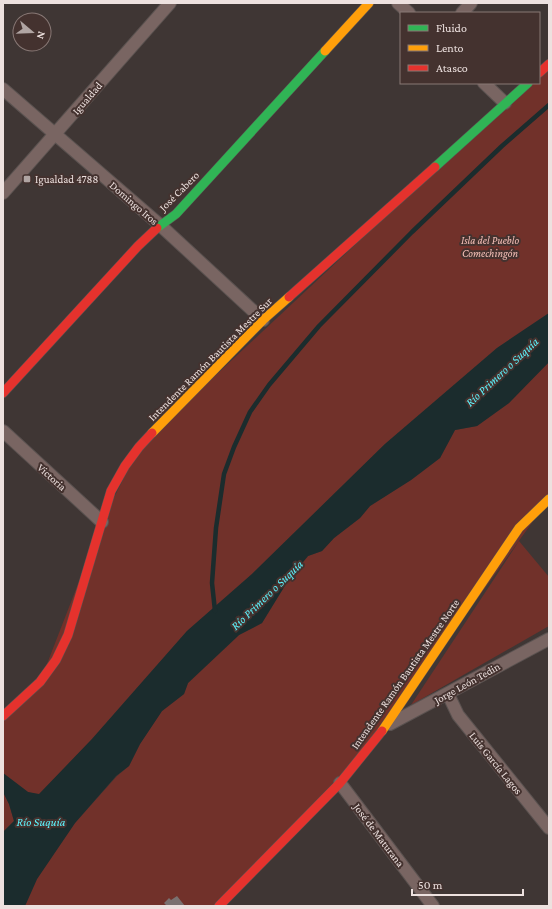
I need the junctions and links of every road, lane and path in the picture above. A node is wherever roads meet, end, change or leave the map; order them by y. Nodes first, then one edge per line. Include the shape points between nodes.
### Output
1 (170, 3) edge
2 (369, 3) edge
3 (398, 3) edge
4 (471, 3) edge
5 (408, 12) edge
6 (463, 12) edge
7 (549, 64) edge
8 (540, 72) edge
9 (485, 84) edge
10 (527, 84) edge
11 (3, 89) edge
12 (505, 103) junction
13 (55, 134) junction
14 (3, 193) edge
15 (160, 225) junction
16 (263, 320) junction
17 (3, 393) edge
18 (3, 431) edge
19 (549, 499) edge
20 (102, 522) junction
21 (549, 639) edge
22 (448, 694) junction
23 (3, 716) edge
24 (386, 726) junction
25 (340, 783) junction
26 (547, 822) edge
27 (219, 906) edge
28 (433, 906) edge

1 - 13 street, Igualdad
2 - 15 main road, José Cabero via 176,214
3 - 5 street
4 - 6 street
7 - 8 main road
9 - 12 street
10 - 12 main road, Intendente Ramón Bautista Mestre Sur
11 - 13 street, Domingo Iros
12 - 16 main road, Intendente Ramón Bautista Mestre Sur
13 - 14 street, Igualdad
13 - 15 street, Domingo Iros
15 - 16 street, Domingo Iros
15 - 17 main road, José Cabero
16 - 20 main road, Intendente Ramón Bautista Mestre Sur via 140,447 125,466 111,491
18 - 20 street, Victoria
19 - 24 main road, Intendente Ramón Bautista Mestre Norte via 519,528
20 - 23 main road, Intendente Ramón Bautista Mestre Sur via 68,635 56,660 40,682
21 - 22 street, Jorge León Tedin
22 - 24 street, Jorge León Tedin
22 - 26 street, Luis García Lagos via 458,715
24 - 25 main road, Intendente Ramón Bautista Mestre Norte
25 - 27 main road, Intendente Ramón Bautista Mestre Norte
25 - 28 street, José de Maturana

